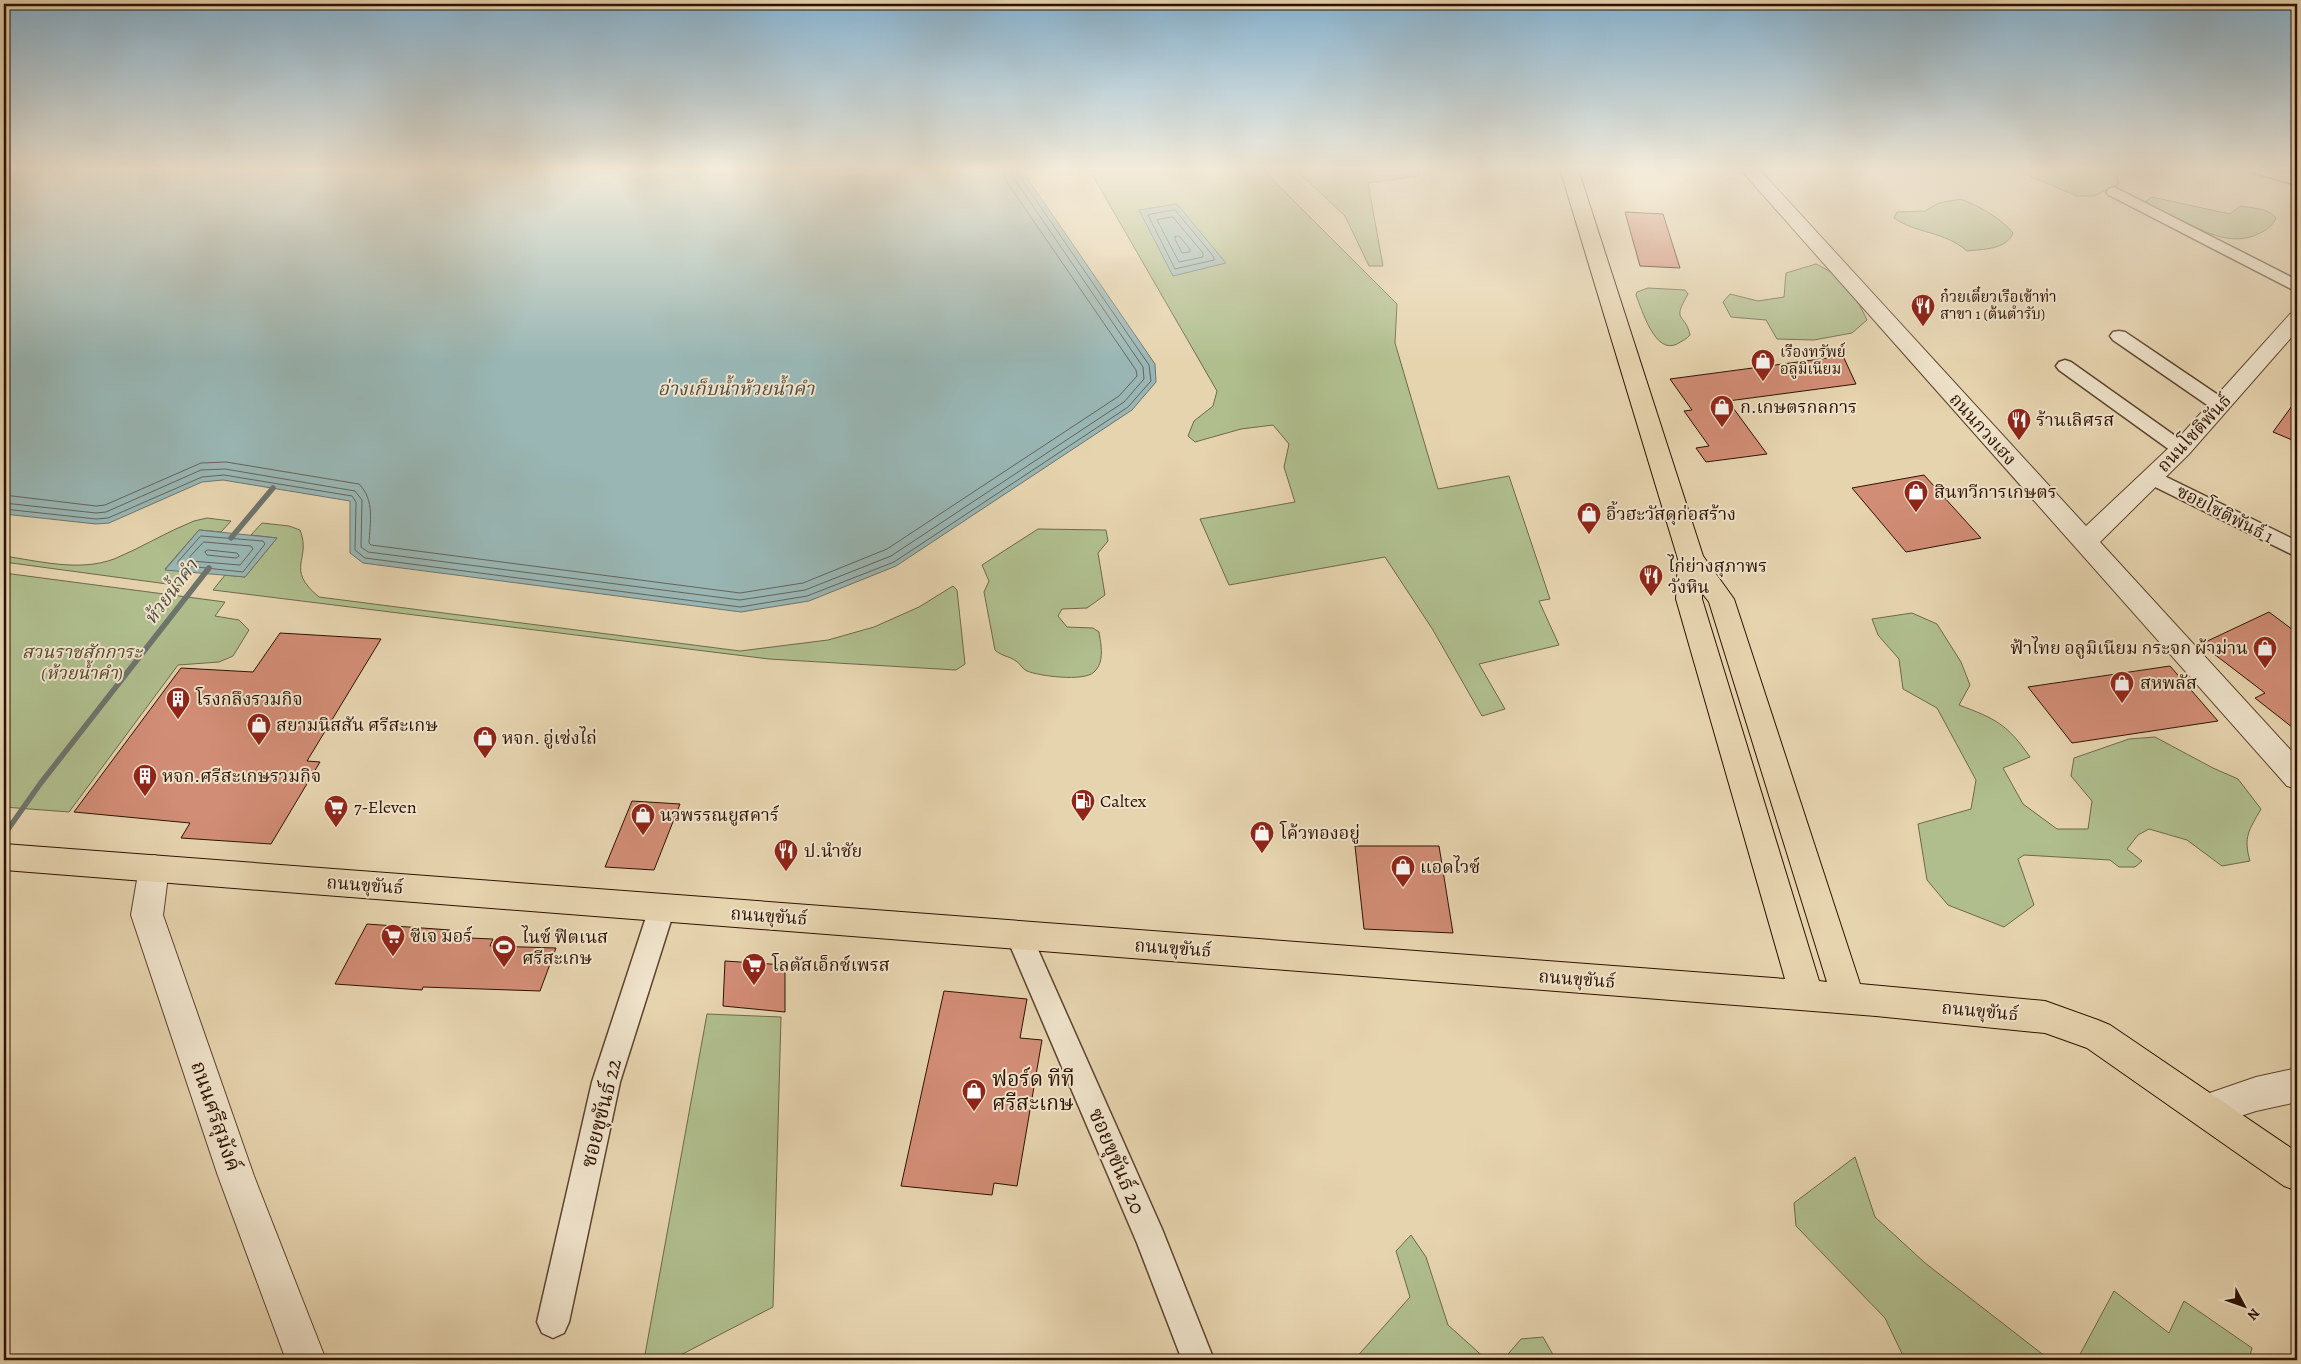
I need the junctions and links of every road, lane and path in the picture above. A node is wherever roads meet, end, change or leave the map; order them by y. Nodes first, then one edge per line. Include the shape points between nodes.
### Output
1 (1590, 233) edge
2 (1806, 233) edge
3 (2192, 233) edge
4 (2297, 287) edge
5 (2295, 325) edge
6 (2119, 336) dead end
7 (2065, 366) dead end
8 (2220, 405) junction
9 (2182, 449) junction
10 (2152, 477) junction
11 (2084, 542) junction
12 (2297, 550) edge
13 (1691, 559) junction
14 (2297, 777) edge
15 (12, 857) edge
16 (154, 868) junction
17 (662, 908) junction
18 (1020, 936) junction
19 (1807, 997) junction
20 (1848, 1000) junction
21 (2297, 1085) edge
22 (2208, 1110) junction
23 (2297, 1173) edge
24 (553, 1322) dead end
25 (306, 1360) edge
26 (1198, 1360) edge

1 - 13 main road
2 - 11 street, ถนนกวงเฮง
3 - 4 street
5 - 8 street, ถนนโชติพันธ์
6 - 8 street
7 - 9 street
8 - 9 street, ถนนโชติพันธ์
9 - 10 street, ถนนโชติพันธ์
10 - 11 street, ถนนโชติพันธ์
10 - 12 street, ซอยโชติพันธ์ 1
11 - 14 street, ถนนกวงเฮง
13 - 19 main road via 1689,599
13 - 20 main road via 1721,599
15 - 16 main road, ถนนขุขันธ์
16 - 17 main road, ถนนขุขันธ์
16 - 25 street, ถนนศรีสุมังค์ via 147,915 236,1176
17 - 18 main road, ถนนขุขันธ์
17 - 24 street, ซอยขุขันธ์ 22 via 606,1082
18 - 19 main road, ถนนขุขันธ์
18 - 26 street, ซอยขุขันธ์ 20 via 1151,1240
19 - 20 main road, ถนนขุขันธ์
20 - 22 main road, ถนนขุขันธ์ via 2045,1017 2098,1036
21 - 22 street
22 - 23 main road, ถนนขุขันธ์

